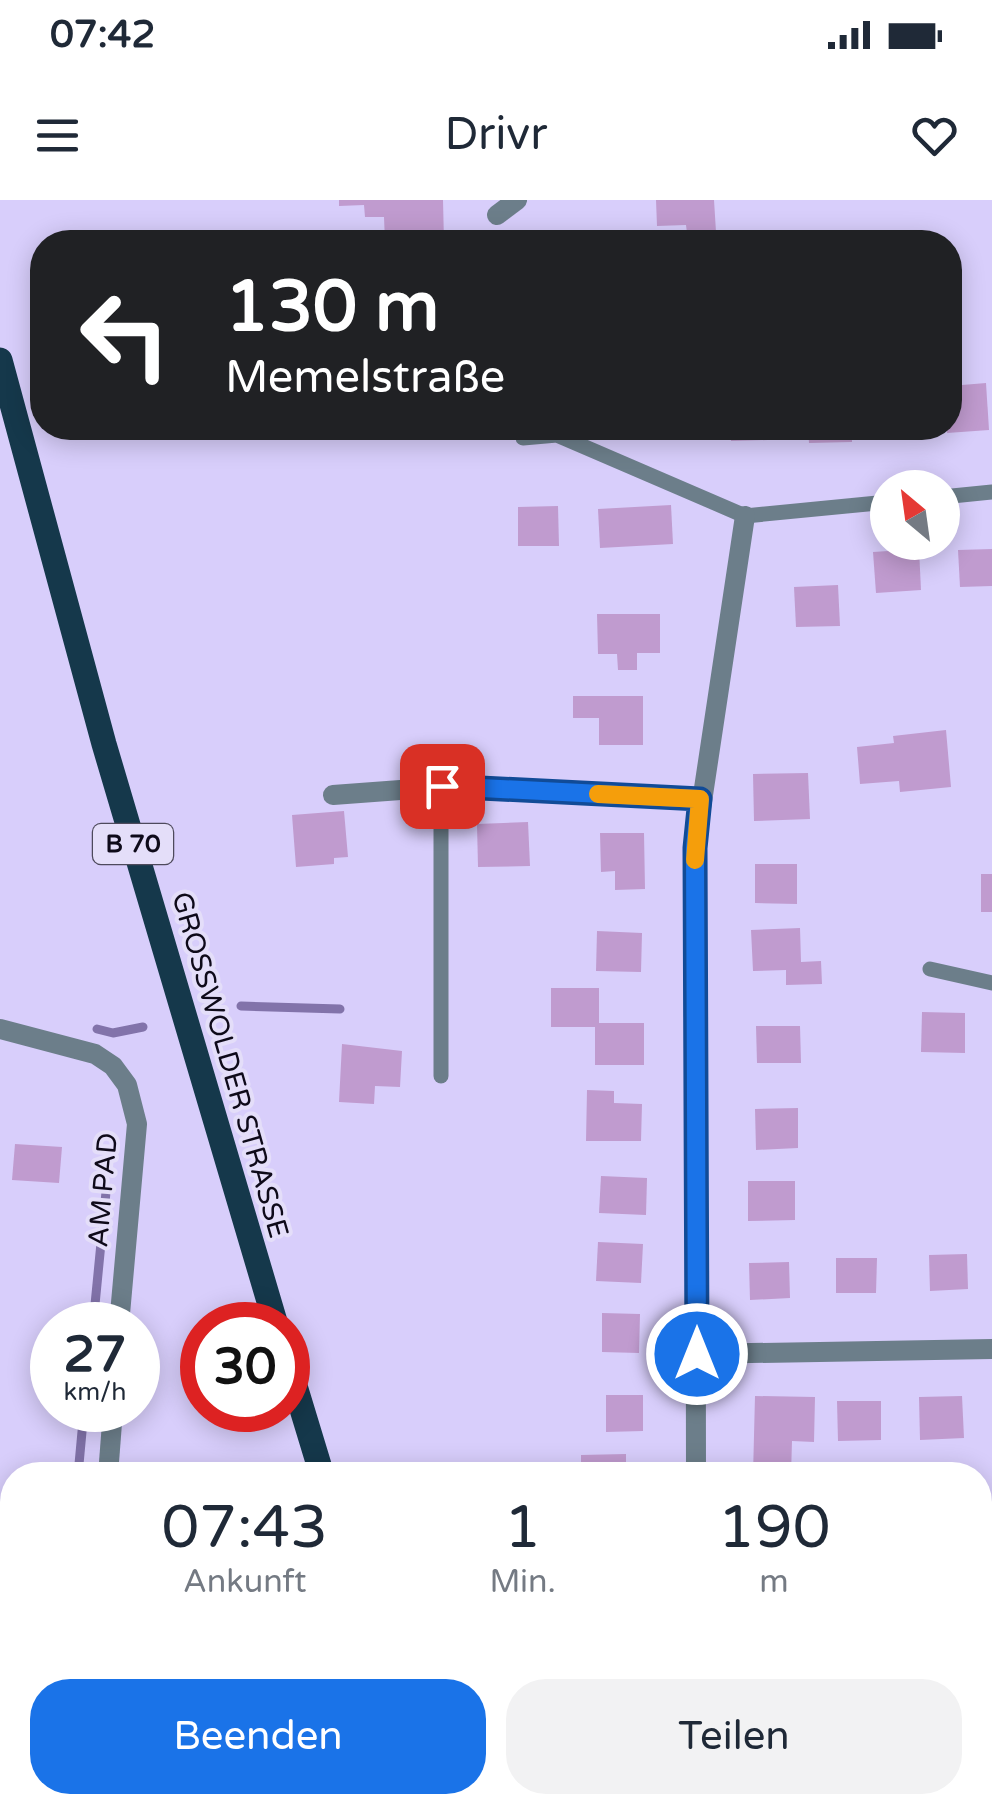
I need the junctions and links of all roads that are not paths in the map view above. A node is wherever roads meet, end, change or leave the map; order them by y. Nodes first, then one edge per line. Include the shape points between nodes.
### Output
1 (517, 200) edge
2 (497, 215) dead end
3 (0, 360) edge
4 (569, 440) edge
5 (992, 492) edge
6 (960, 495) edge
7 (870, 504) edge
8 (745, 516) junction
9 (442, 786) junction
10 (332, 795) dead end
11 (700, 799) junction
12 (930, 969) dead end
13 (992, 982) edge
14 (0, 1028) edge
15 (441, 1076) dead end
16 (121, 1302) edge
17 (269, 1302) edge
18 (992, 1350) edge
19 (697, 1354) junction
20 (111, 1432) edge
21 (309, 1432) edge
22 (109, 1462) edge
23 (318, 1462) edge
24 (696, 1462) edge

1 - 2 street
3 - 17 main road, GROSSWOLDER STRASSE / B 70 via 104,744
4 - 8 lane
5 - 6 lane
7 - 8 lane
8 - 11 street
9 - 10 street
9 - 11 street
9 - 15 lane
11 - 19 street
12 - 13 lane
14 - 16 street, AM PAD via 94,1054 127,1085 137,1124
18 - 19 street
19 - 24 street
20 - 22 street
21 - 23 main road

